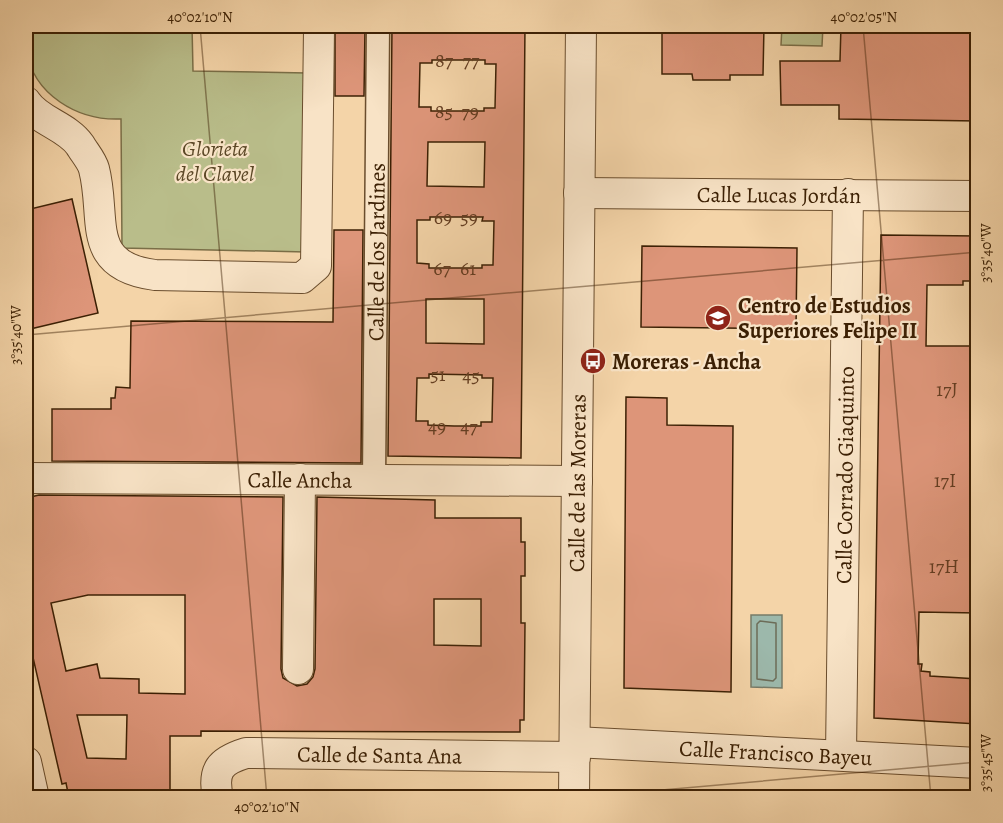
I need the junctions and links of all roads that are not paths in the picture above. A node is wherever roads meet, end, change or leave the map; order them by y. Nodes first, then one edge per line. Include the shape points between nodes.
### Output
1 (317, 26) edge
2 (378, 26) edge
3 (581, 26) edge
4 (26, 102) edge
5 (579, 193) junction
6 (848, 194) junction
7 (978, 196) edge
8 (26, 478) edge
9 (300, 479) junction
10 (374, 480) junction
11 (577, 481) junction
12 (298, 669) dead end
13 (575, 749) junction
14 (840, 755) junction
15 (26, 762) edge
16 (978, 764) edge
17 (34, 798) edge
18 (218, 798) edge
19 (574, 798) edge

1 - 4 street via 316,266 302,278 155,275 134,272 115,262 104,245 94,167 78,141
2 - 10 street, Calle de los Jardines
3 - 5 street, Calle de las Moreras
5 - 6 street, Calle Lucas Jordán
5 - 11 street, Calle de las Moreras
6 - 7 street, Calle Lucas Jordán
6 - 14 street, Calle Corrado Giaquinto
8 - 9 street, Calle Ancha
9 - 10 street, Calle Ancha
9 - 12 street
10 - 11 street, Calle Ancha
11 - 13 street, Calle de las Moreras
13 - 14 street, Calle Francisco Bayeu
13 - 18 street, Calle de Santa Ana via 246,753 227,759 218,770
13 - 19 street, Calle de las Moreras
14 - 16 street, Calle Francisco Bayeu
15 - 17 street

